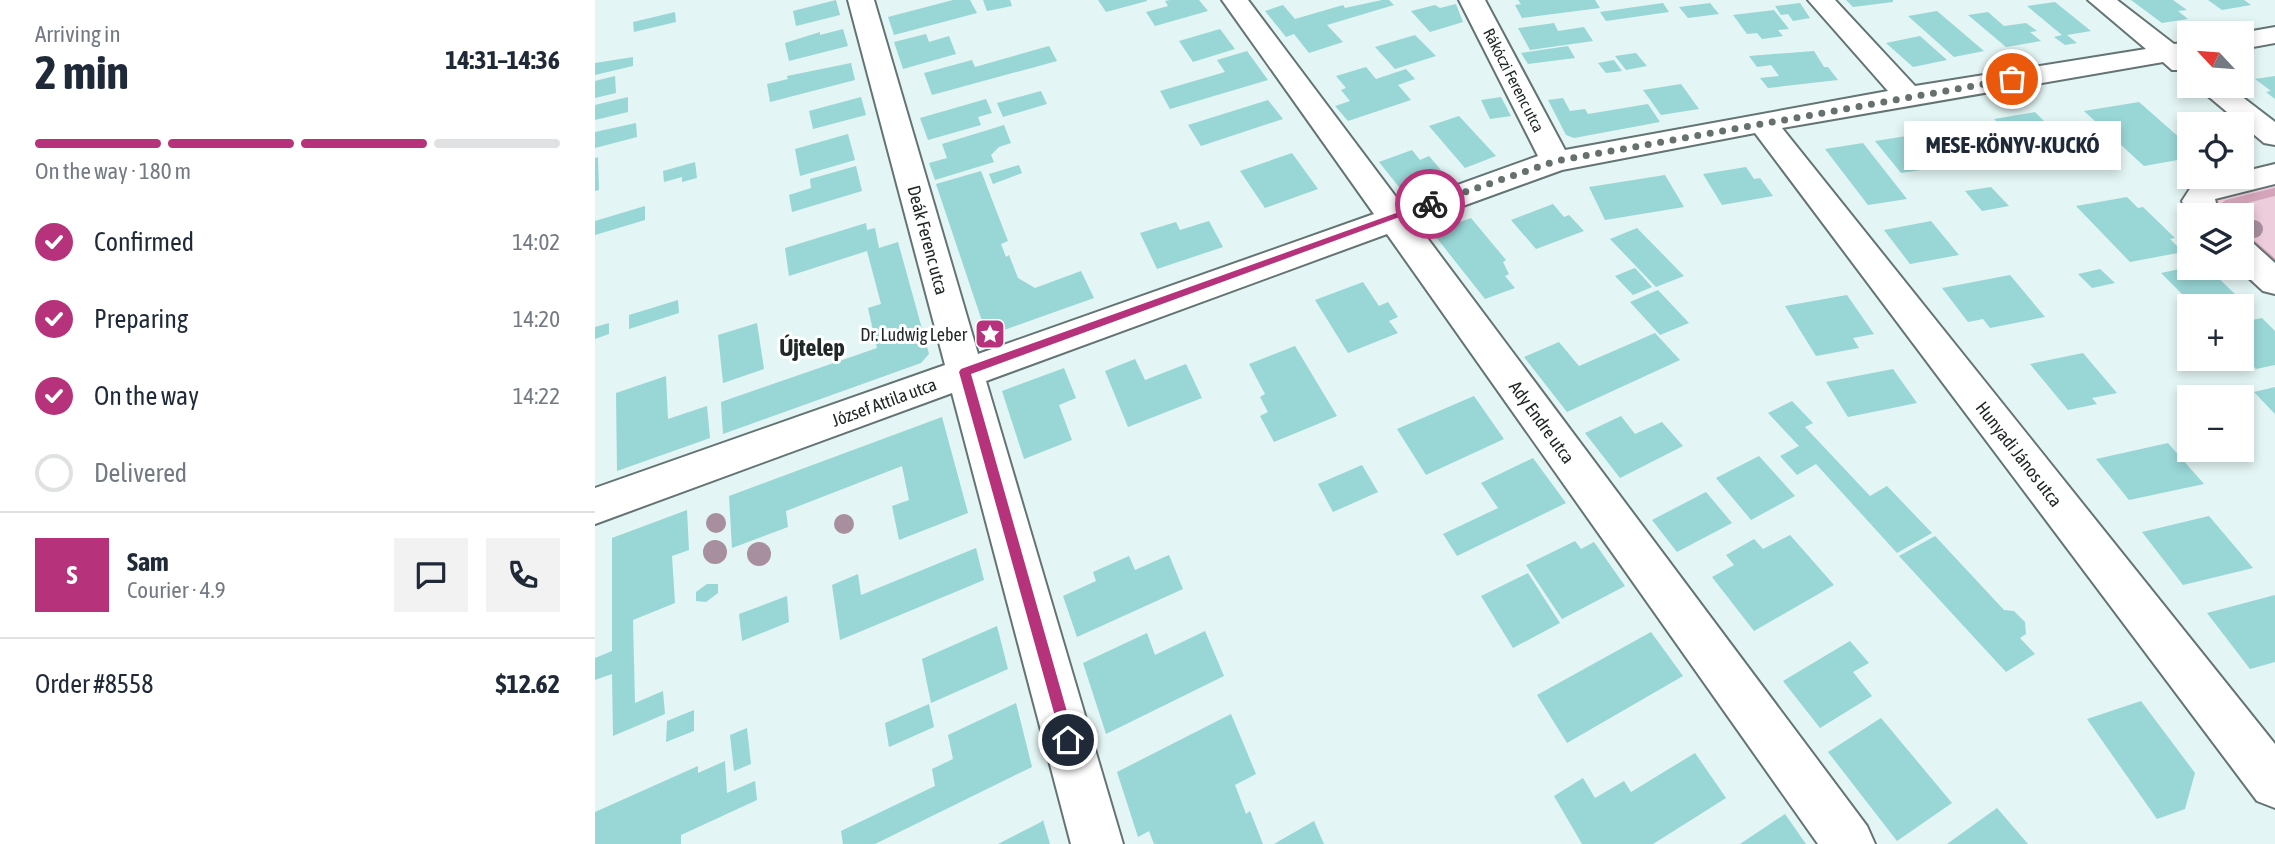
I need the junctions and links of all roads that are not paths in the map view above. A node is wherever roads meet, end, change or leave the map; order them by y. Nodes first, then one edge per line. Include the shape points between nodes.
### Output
1 (861, 0) edge
2 (1235, 0) edge
3 (1472, 0) edge
4 (1821, 0) edge
5 (2101, 0) edge
6 (2275, 35) edge
7 (2254, 39) edge
8 (2177, 54) edge
9 (2177, 59) edge
10 (1907, 96) junction
11 (2226, 98) edge
12 (1763, 124) junction
13 (2275, 136) edge
14 (1556, 161) junction
15 (2275, 174) edge
16 (2199, 203) edge
17 (1393, 217) junction
18 (2254, 263) edge
19 (2275, 282) edge
20 (965, 372) junction
21 (595, 506) edge
22 (2275, 783) edge
23 (1097, 844) edge
24 (1849, 844) edge

1 - 20 street, Deák Ferenc utca
2 - 17 street, Ady Endre utca
3 - 14 street, Rákóczi Ferenc utca
4 - 10 street
5 - 8 street
6 - 7 street
9 - 10 street, József Attila utca
10 - 12 street, József Attila utca
11 - 13 street
12 - 14 street, József Attila utca
12 - 22 street, Hunyadi János utca
14 - 17 street, József Attila utca
15 - 16 street via 2204,191
17 - 20 street, József Attila utca
17 - 24 street, Ady Endre utca
18 - 19 street
20 - 21 street, József Attila utca
20 - 23 street, Deák Ferenc utca

